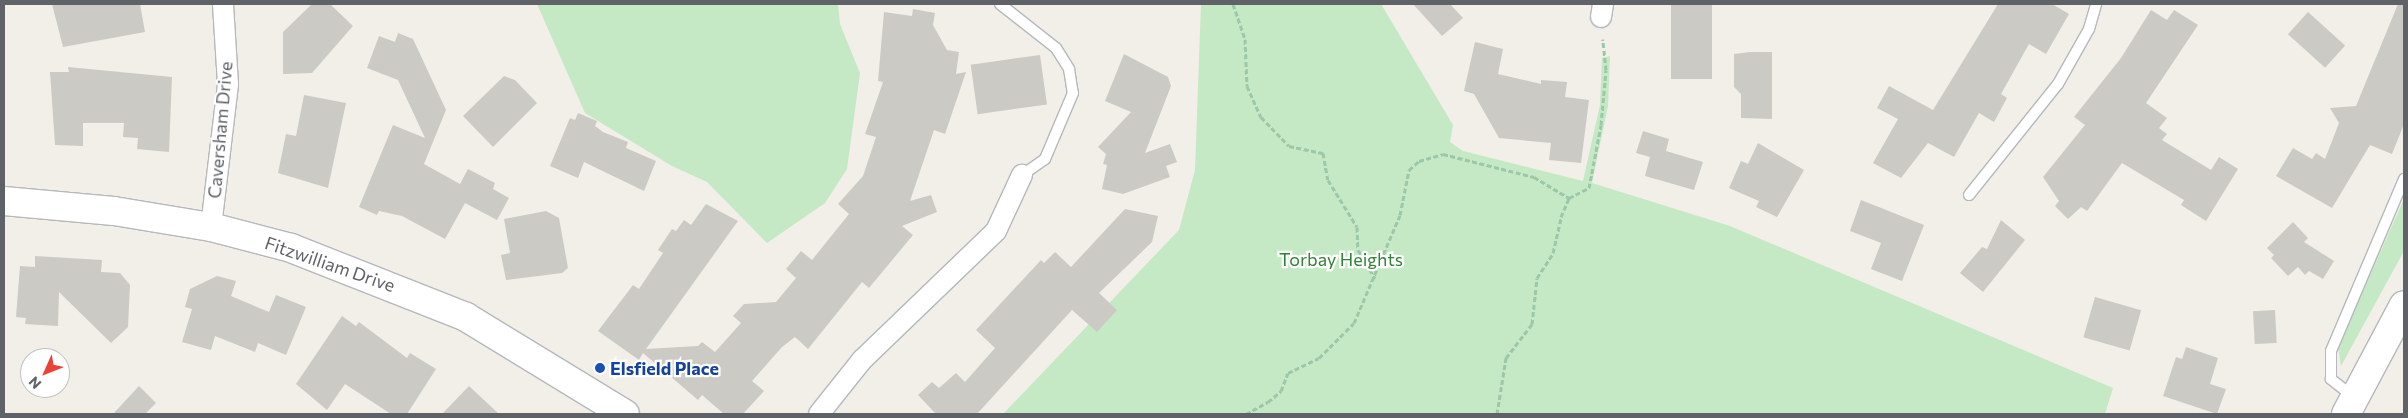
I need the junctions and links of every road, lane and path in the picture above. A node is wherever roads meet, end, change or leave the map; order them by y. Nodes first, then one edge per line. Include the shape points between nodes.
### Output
1 (223, 4) edge
2 (1000, 4) edge
3 (1233, 4) edge
4 (2096, 4) edge
5 (1602, 10) edge
6 (1022, 174) joint
7 (2404, 179) edge
8 (1969, 196) dead end
9 (1569, 198) junction
10 (4, 201) edge
11 (211, 227) junction
12 (1375, 278) junction
13 (2404, 305) edge
14 (2350, 406) edge
15 (626, 414) edge
16 (819, 414) edge
17 (1246, 414) edge
18 (1497, 414) edge

1 - 11 street, Caversham Drive via 228,84
2 - 6 lane via 1056,48 1069,69 1073,93 1045,159
3 - 12 path via 1245,39 1248,86 1261,117 1289,146 1323,153 1328,180 1357,227 1358,250
4 - 8 lane via 2089,29 2058,84
5 - 9 path via 1606,70 1601,125 1589,188
6 - 16 street via 996,231 862,360
7 - 14 lane via 2331,351 2330,379
9 - 12 path via 1534,177 1450,156 1419,161 1409,170 1400,215
9 - 18 path via 1552,253 1537,278 1532,324 1506,358
10 - 11 street, Fitzwilliam Drive via 114,211
11 - 15 street, Fitzwilliam Drive via 291,248 466,317
12 - 17 path via 1354,323 1336,344 1288,373 1281,391 1258,411
13 - 14 street

